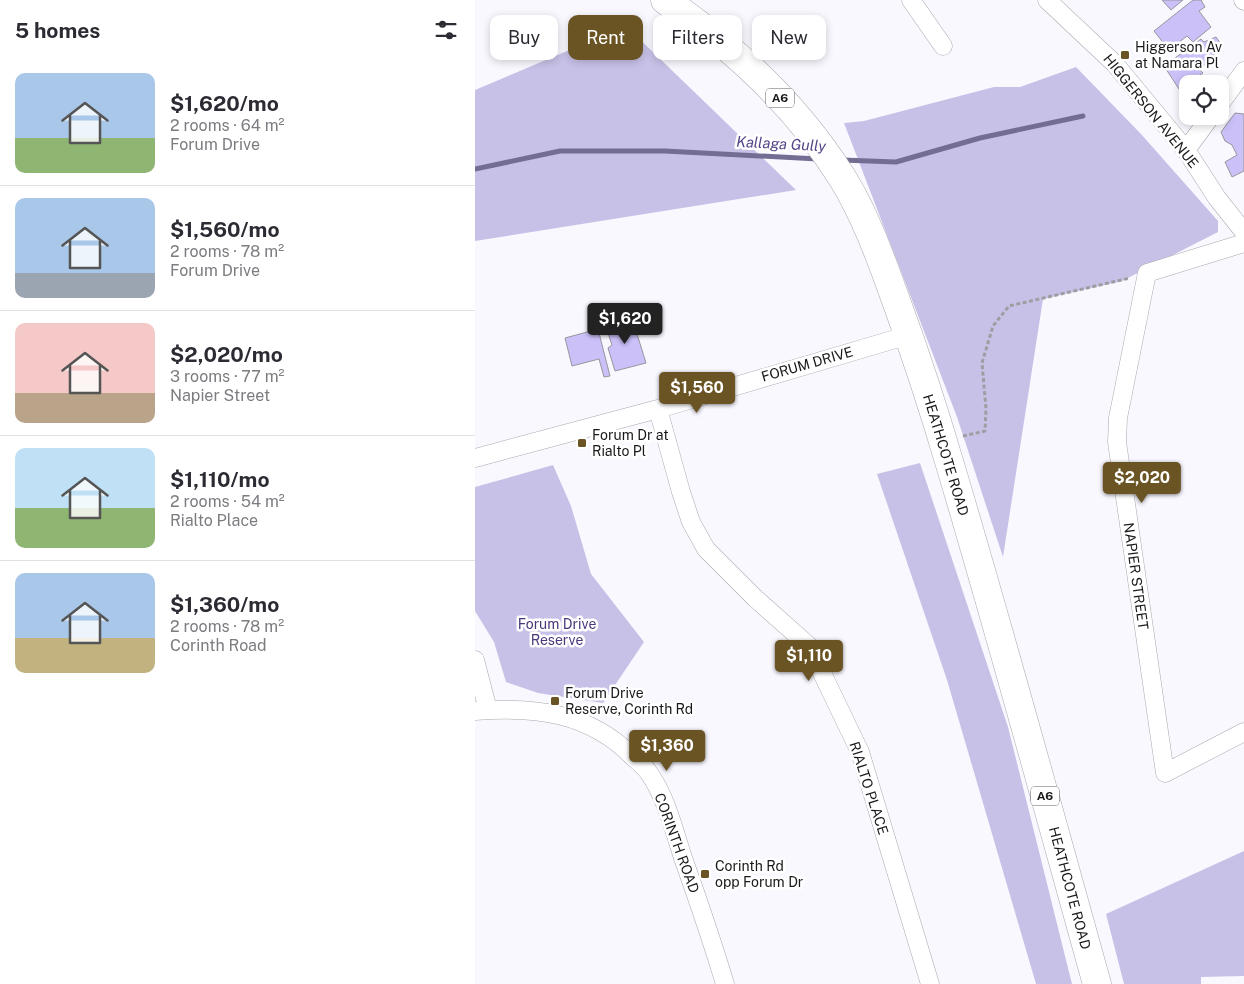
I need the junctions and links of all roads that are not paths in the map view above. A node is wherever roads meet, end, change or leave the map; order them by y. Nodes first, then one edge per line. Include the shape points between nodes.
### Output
1 (665, 0) edge
2 (911, 0) edge
3 (1047, 0) edge
4 (943, 46) dead end
5 (1244, 71) edge
6 (1229, 92) edge
7 (1204, 125) edge
8 (1186, 150) junction
9 (1244, 232) edge
10 (1244, 243) edge
11 (909, 335) junction
12 (658, 409) junction
13 (475, 458) edge
14 (475, 660) edge
15 (481, 710) edge
16 (1244, 732) edge
17 (725, 984) edge
18 (930, 984) edge
19 (1097, 984) edge

1 - 11 highway, HEATHCOTE ROAD / A6 via 730,48 821,147 844,181 865,222
2 - 4 street
3 - 8 street, HIGGERSON AVENUE via 1115,64
5 - 6 street
7 - 8 street
8 - 9 street, HIGGERSON AVENUE
10 - 16 street, NAPIER STREET via 1147,273 1118,418 1117,442 1165,773
11 - 12 street, FORUM DRIVE
11 - 19 highway, HEATHCOTE ROAD / A6 via 993,608
12 - 13 street, FORUM DRIVE
12 - 18 street, RIALTO PLACE via 691,522 706,549 809,646 860,752
14 - 15 street
15 - 17 street, CORINTH ROAD via 557,714 589,724 617,740 649,772 662,797

